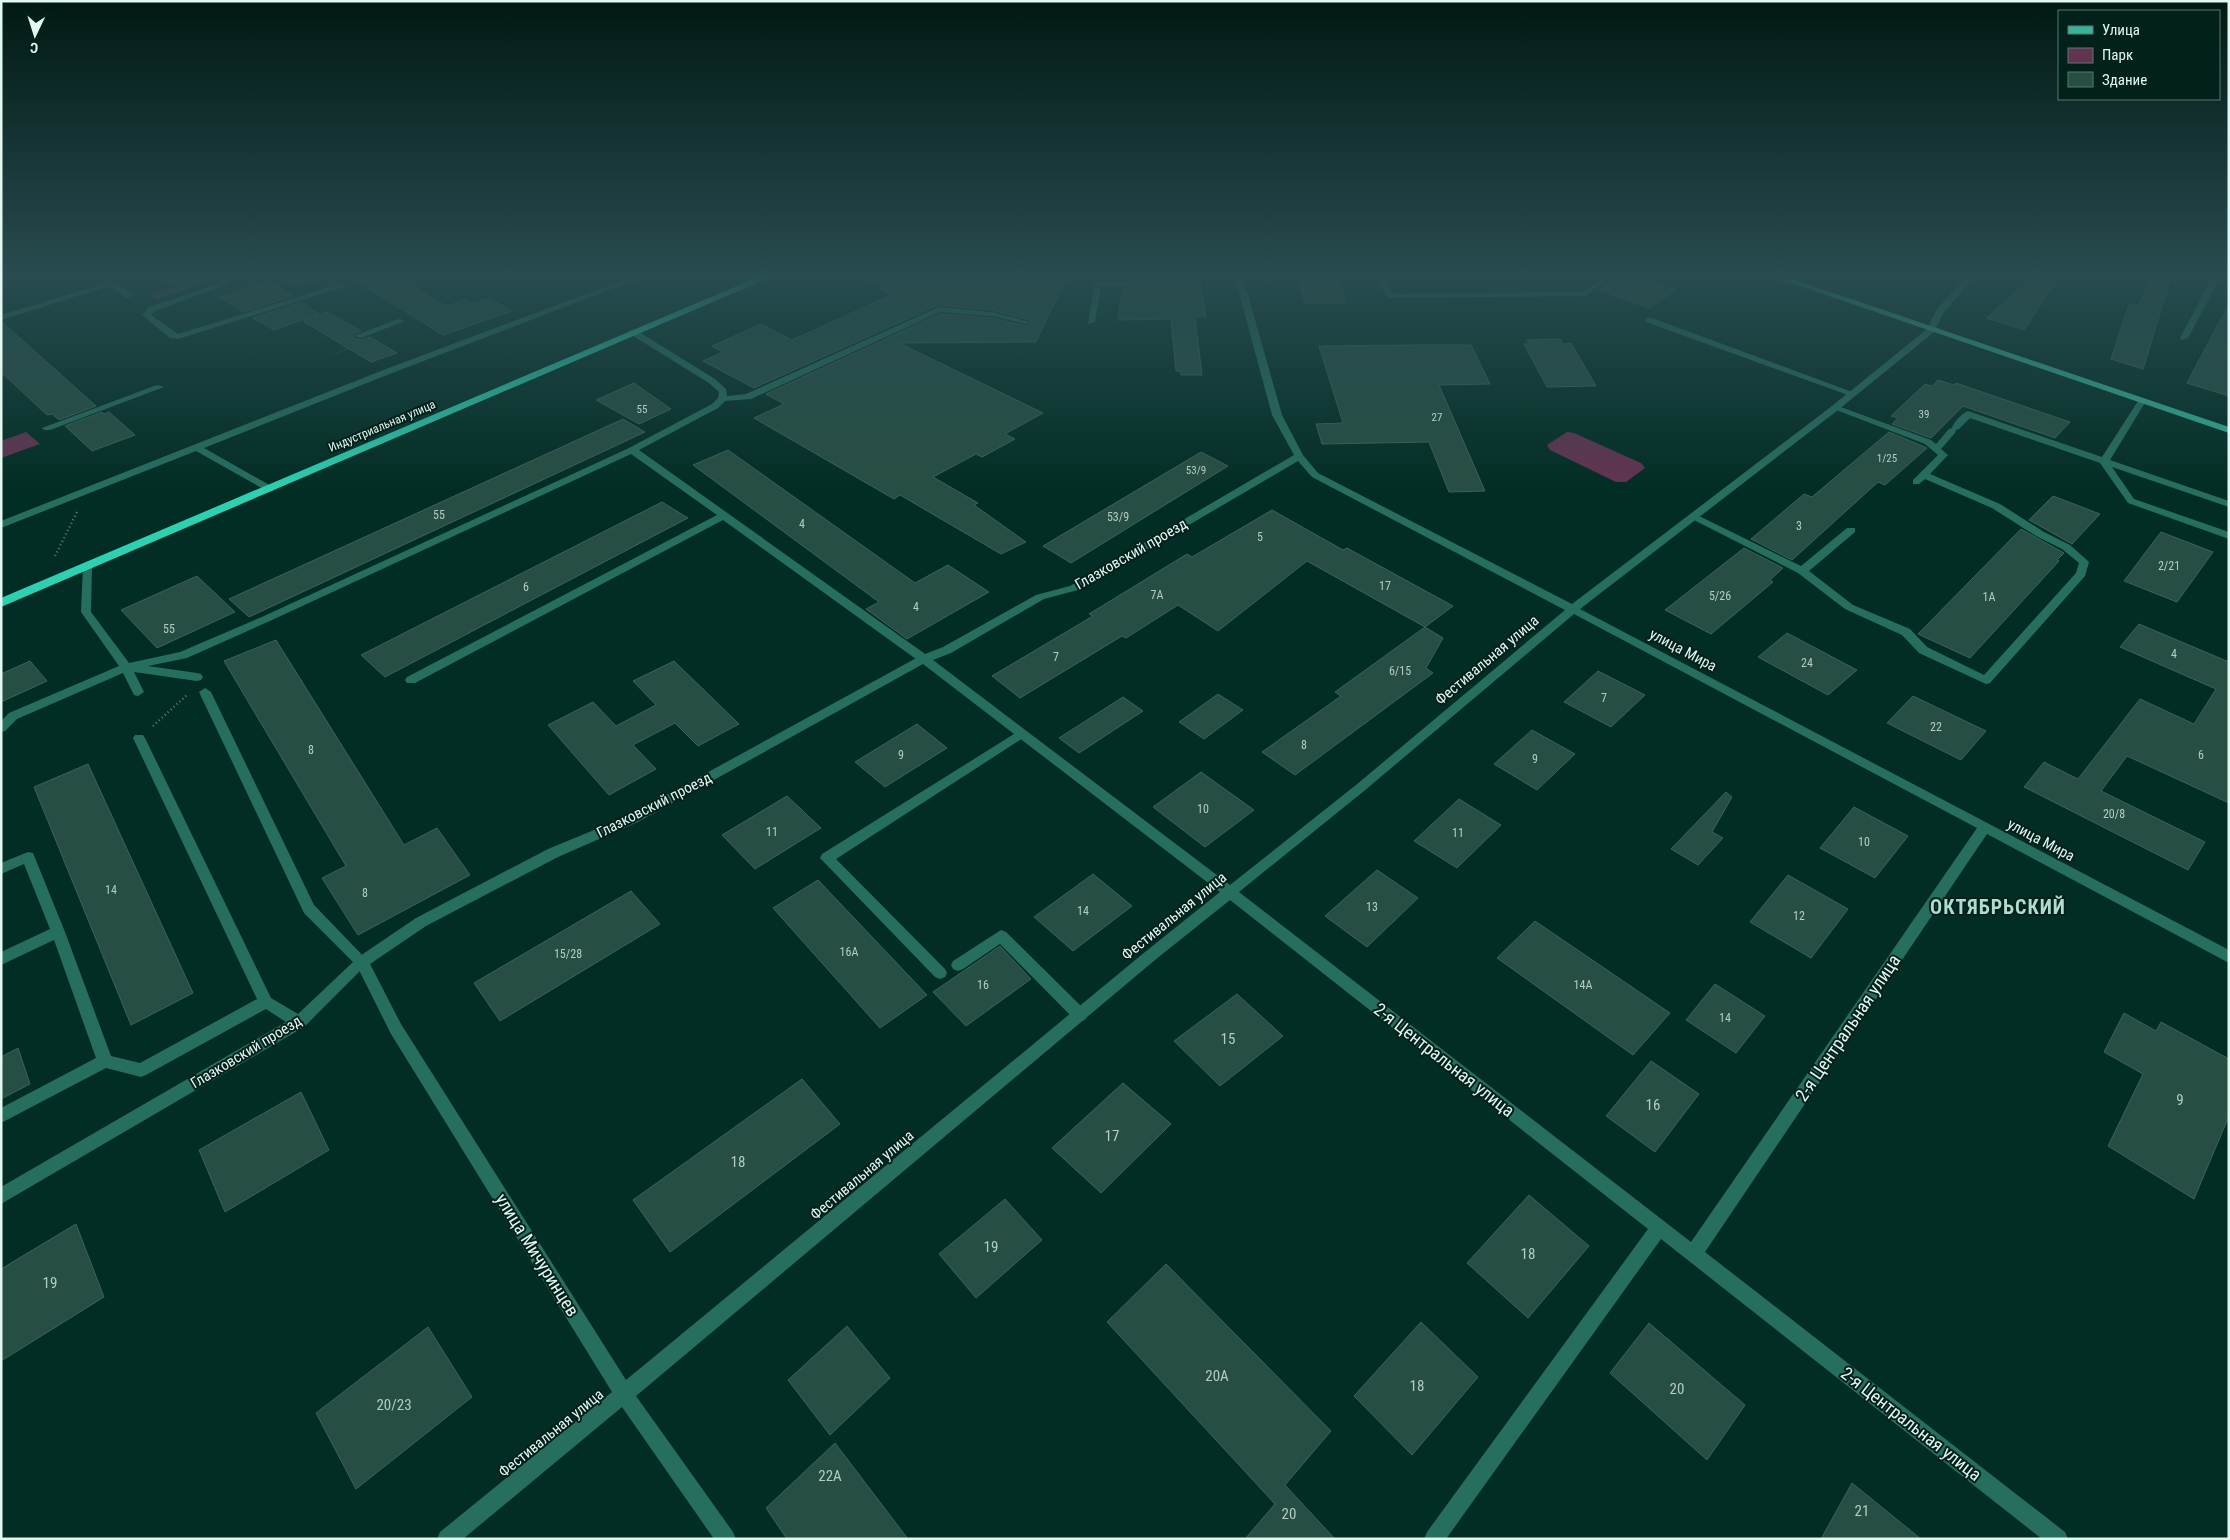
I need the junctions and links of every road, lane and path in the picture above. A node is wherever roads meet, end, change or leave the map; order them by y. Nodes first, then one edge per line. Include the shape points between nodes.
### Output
1 (456, 346) edge
2 (601, 346) edge
3 (655, 346) edge
4 (860, 346) edge
5 (1258, 346) edge
6 (1721, 346) edge
7 (1911, 346) edge
8 (1978, 346) edge
9 (160, 387) dead end
10 (1851, 393) junction
11 (722, 400) junction
12 (2142, 401) junction
13 (1835, 408) junction
14 (47, 428) dead end
15 (2229, 430) edge
16 (197, 448) junction
17 (1936, 449) junction
18 (632, 450) junction
19 (1298, 456) junction
20 (2104, 462) junction
21 (270, 489) junction
22 (87, 491) junction
23 (2229, 504) edge
24 (725, 516) junction
25 (1693, 517) junction
26 (1, 525) edge
27 (1851, 530) dead end
28 (2229, 536) edge
29 (55, 556) dead end
30 (87, 567) junction
31 (1802, 571) junction
32 (1, 603) edge
33 (1573, 609) junction
34 (924, 660) junction
35 (126, 667) junction
36 (198, 677) dead end
37 (411, 680) dead end
38 (200, 690) joint
39 (138, 692) dead end
40 (1, 728) edge
41 (1019, 735) junction
42 (139, 738) joint
43 (1986, 827) junction
44 (1, 869) edge
45 (1229, 892) junction
46 (58, 932) junction
47 (2229, 957) edge
48 (1, 959) edge
49 (362, 962) junction
50 (958, 965) dead end
51 (940, 972) dead end
52 (266, 1002) junction
53 (1080, 1014) junction
54 (299, 1022) junction
55 (105, 1061) junction
56 (1, 1116) edge
57 (1, 1196) edge
58 (1659, 1228) junction
59 (1693, 1254) junction
60 (624, 1394) junction
61 (446, 1539) edge
62 (726, 1539) edge
63 (1434, 1539) edge
64 (2058, 1539) edge

1 - 16 street
2 - 21 highway, Индустриальная улица
3 - 11 street via 712,381 724,391
4 - 11 street via 748,397
5 - 19 street, улица Мира via 1277,415
6 - 10 street
7 - 10 street, Фестивальная улица
8 - 12 main road
9 - 14 street
10 - 13 street, Фестивальная улица
11 - 18 street
12 - 15 main road
12 - 20 street
13 - 17 street via 1928,442
13 - 25 street, Фестивальная улица
16 - 21 street
16 - 22 street
17 - 20 street via 1968,414
17 - 31 street via 1943,456 1920,478 1996,506 2066,547 2084,562 2082,574 1986,680 1922,650 1906,632 1849,607
18 - 24 street, 2-я Центральная улица
18 - 35 street via 192,651
19 - 33 street, улица Мира via 1315,475
19 - 34 street, Глазковский проезд via 1074,588 1040,597
20 - 23 street
20 - 28 street via 2131,501
21 - 30 highway, Индустриальная улица
22 - 26 street
22 - 29 path
24 - 34 street, 2-я Центральная улица
24 - 37 street
25 - 31 street
25 - 33 street, Фестивальная улица
27 - 31 street
30 - 32 highway, Индустриальная улица
30 - 35 street via 86,612
33 - 43 street, улица Мира
33 - 45 street, Фестивальная улица via 1360,788
34 - 41 street, 2-я Центральная улица
34 - 49 street, Глазковский проезд via 633,819 553,853 421,922
35 - 36 street
35 - 39 street
35 - 40 street via 13,716
38 - 42 path
38 - 49 street, улица Мичуринцев via 309,909
41 - 45 street, 2-я Центральная улица via 1067,767
41 - 51 street via 827,858
42 - 52 street
43 - 47 street, улица Мира
43 - 59 street, 2-я Центральная улица
44 - 46 street via 28,857
45 - 53 street, Фестивальная улица
45 - 58 street, 2-я Центральная улица
46 - 48 street
46 - 55 street
49 - 54 street, Глазковский проезд
49 - 60 street, улица Мичуринцев via 396,1028
50 - 53 street via 1001,936
52 - 54 street
52 - 55 street via 141,1070
53 - 60 street, Фестивальная улица
54 - 57 street, Глазковский проезд
55 - 56 street
58 - 59 street, 2-я Центральная улица
58 - 63 street
59 - 64 street, 2-я Центральная улица
60 - 61 street, Фестивальная улица
60 - 62 street, улица Мичуринцев

